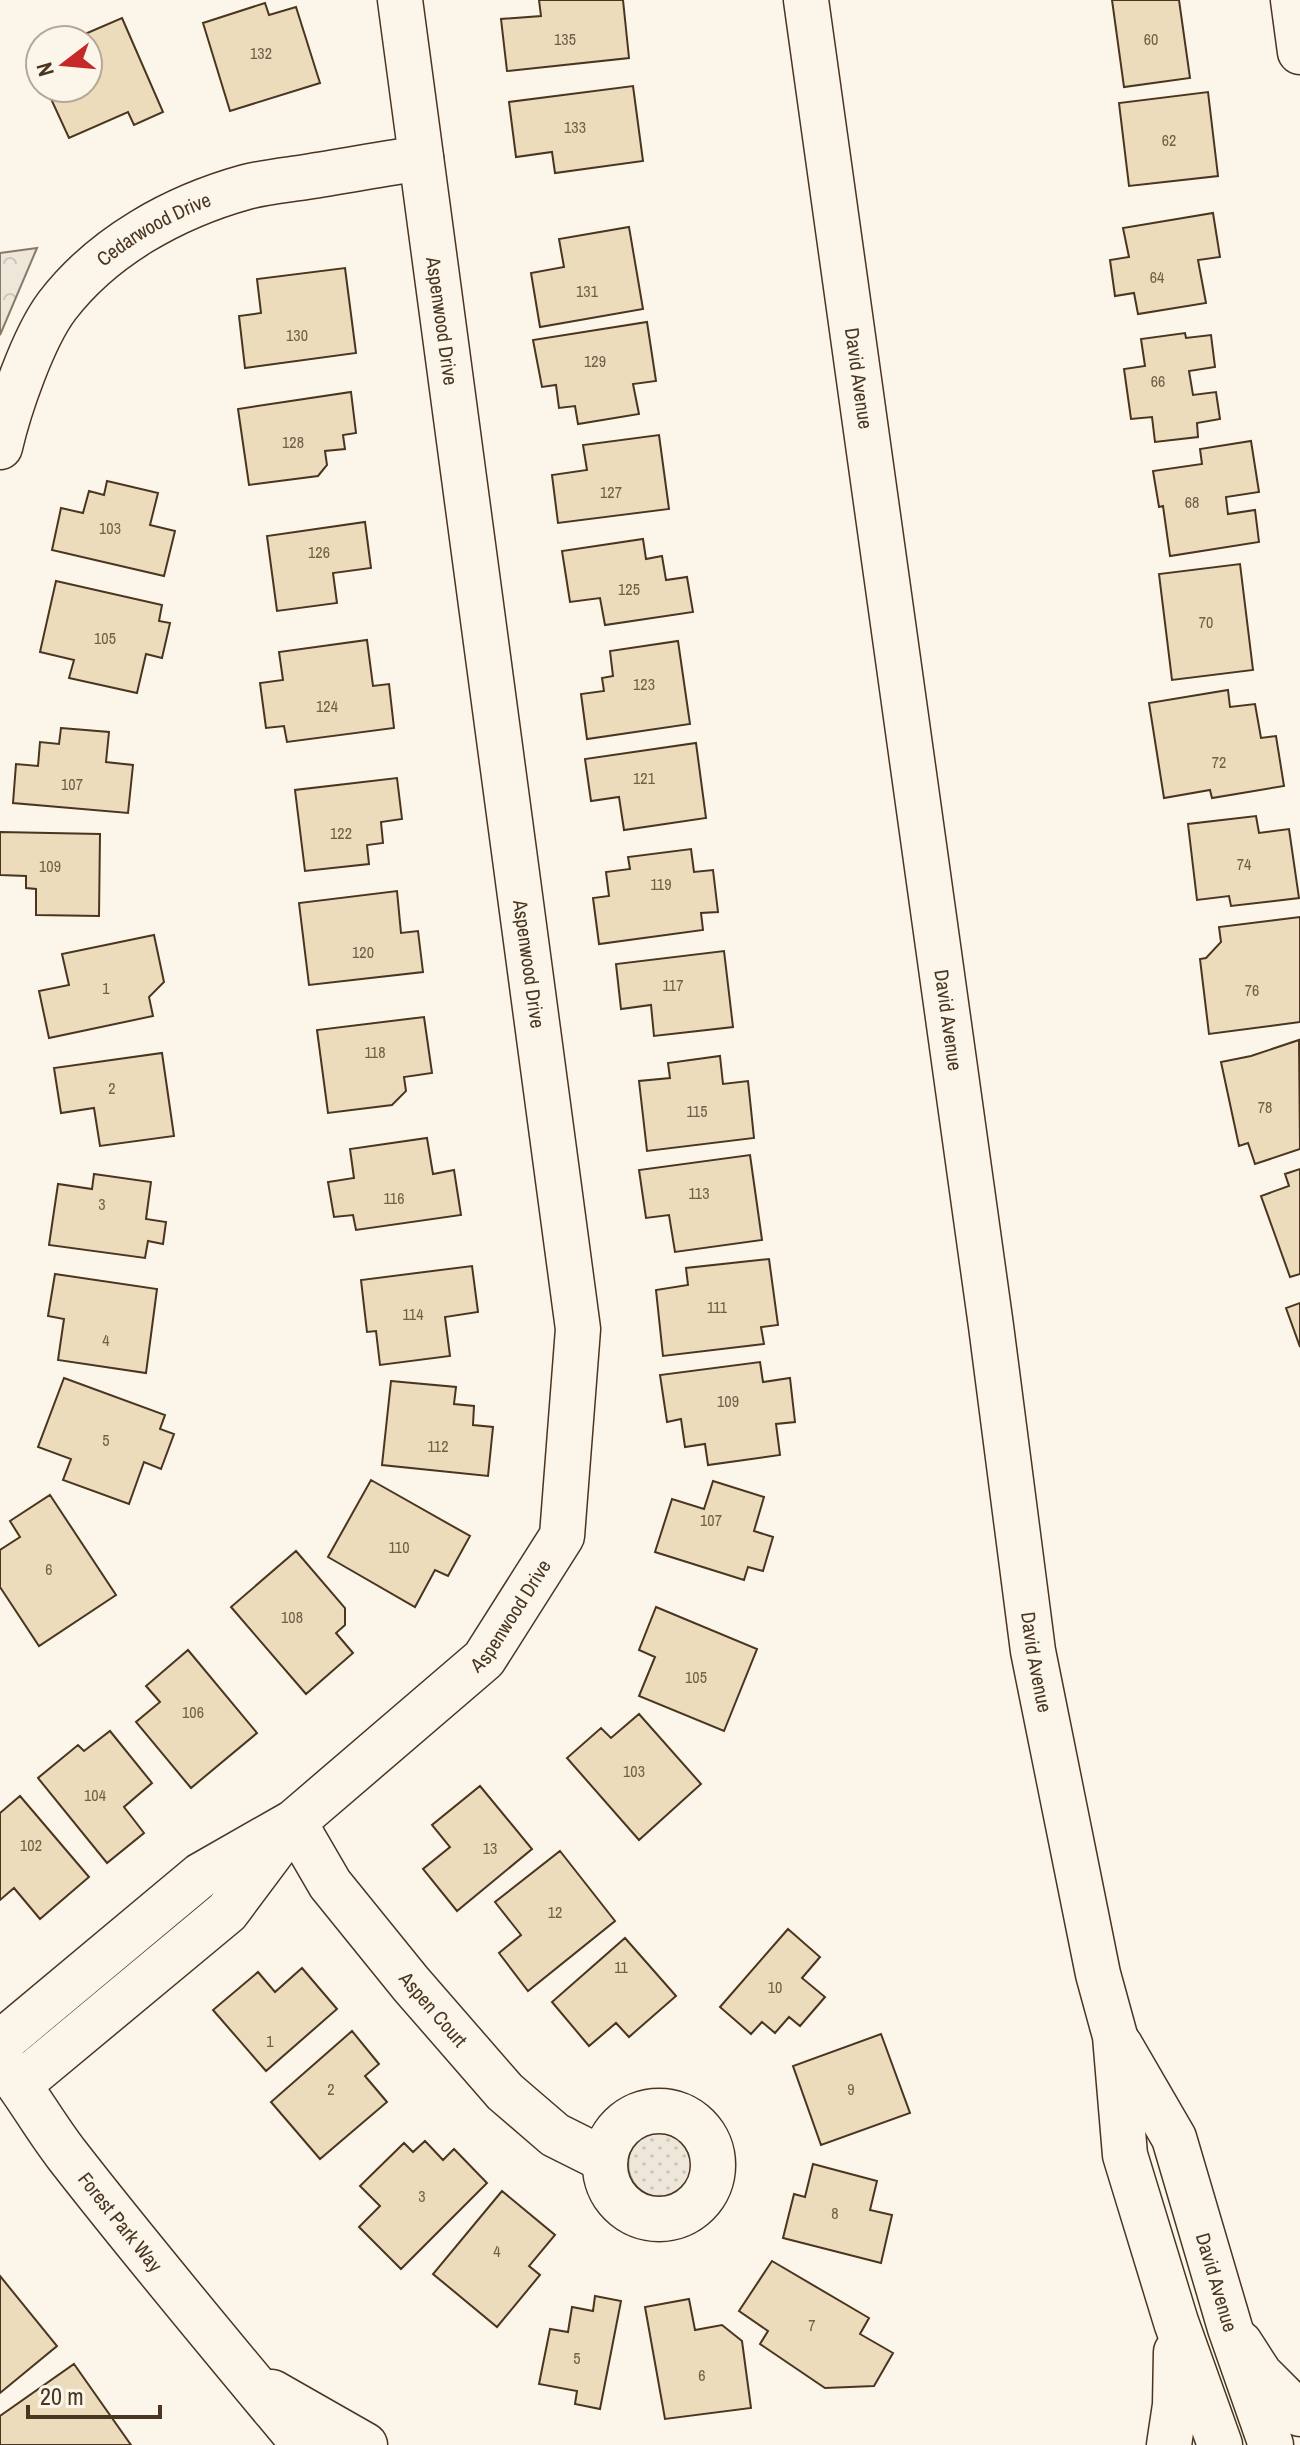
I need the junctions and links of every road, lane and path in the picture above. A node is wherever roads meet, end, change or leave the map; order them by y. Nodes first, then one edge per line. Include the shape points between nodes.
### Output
1 (400, 0) edge
2 (806, 0) edge
3 (1293, 0) edge
4 (1300, 52) edge
5 (421, 158) junction
6 (0, 447) edge
7 (294, 1822) junction
8 (1115, 2036) junction
9 (0, 2043) edge
10 (7, 2081) edge
11 (605, 2160) dead end
12 (1176, 2322) junction
13 (1230, 2328) junction
14 (249, 2379) junction
15 (1300, 2414) edge
16 (304, 2445) edge
17 (365, 2445) edge
18 (1169, 2445) edge
19 (1220, 2445) edge
20 (1271, 2445) edge

1 - 5 street, Aspenwood Drive
2 - 8 street, David Avenue via 1033,1651
3 - 4 street
5 - 6 street, Cedarwood Drive via 248,187 189,205 141,232 93,268 56,308 28,362
5 - 7 street, Aspenwood Drive via 577,1345 562,1536 484,1659
7 - 9 street, Aspenwood Drive via 201,1875
7 - 10 street, Aspenwood Drive via 227,1912
7 - 11 street, Aspen Court via 330,1884 505,2092 555,2135
8 - 12 street, David Avenue via 1125,2155
8 - 13 street, David Avenue via 1174,2138
10 - 14 street, Forest Park Way
12 - 18 street via 1176,2395
12 - 19 street, David Avenue
13 - 15 street via 1260,2374
13 - 20 street, David Avenue
14 - 16 street, Forest Park Way
14 - 17 street, Forest Park Way

